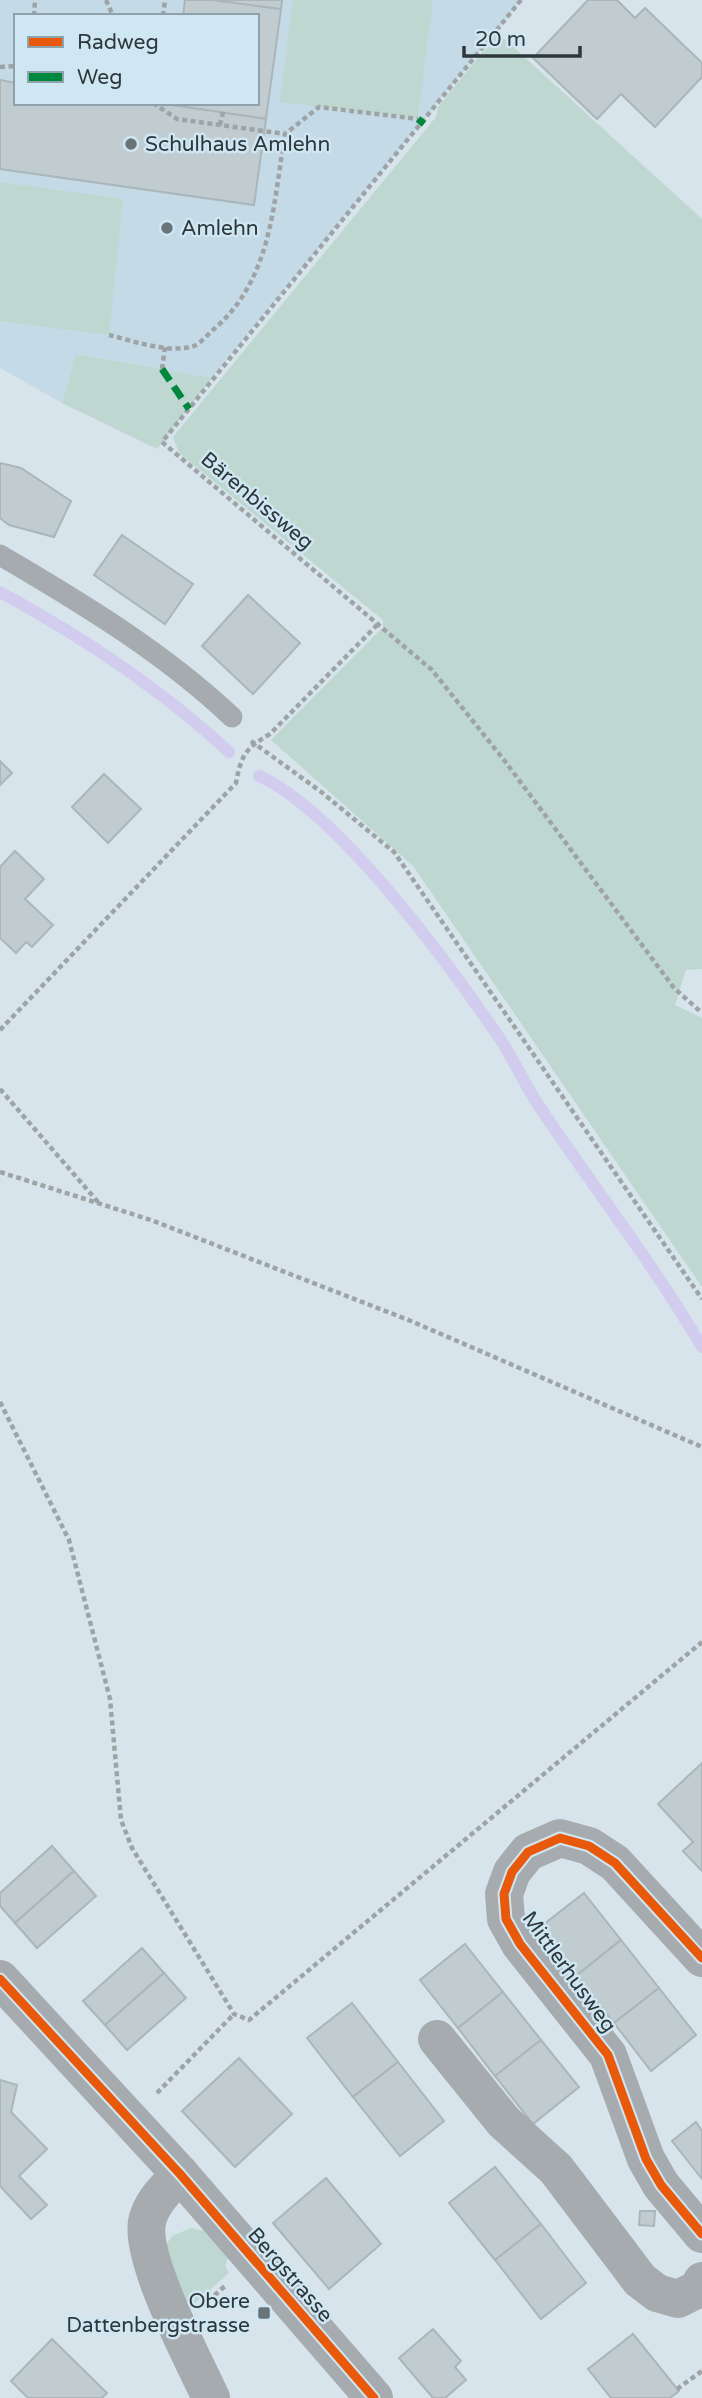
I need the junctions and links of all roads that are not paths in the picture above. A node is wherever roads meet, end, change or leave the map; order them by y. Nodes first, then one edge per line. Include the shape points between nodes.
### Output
1 (0, 555) edge
2 (232, 717) road end
3 (702, 1958) edge
4 (0, 1979) edge
5 (437, 2039) dead end
6 (180, 2174) junction
7 (702, 2234) edge
8 (700, 2291) edge
9 (211, 2398) edge
10 (374, 2398) edge

1 - 2 lane via 102,615 200,686
3 - 7 street, Mittlerhusweg via 615,1863 589,1846 560,1838 528,1852 512,1871 504,1894 506,1919 520,1944 608,2055 651,2168
4 - 6 street
5 - 8 street via 503,2122 556,2169 640,2280 657,2293 678,2299
6 - 9 street via 154,2204 147,2222 149,2254
6 - 10 street, Bergstrasse

